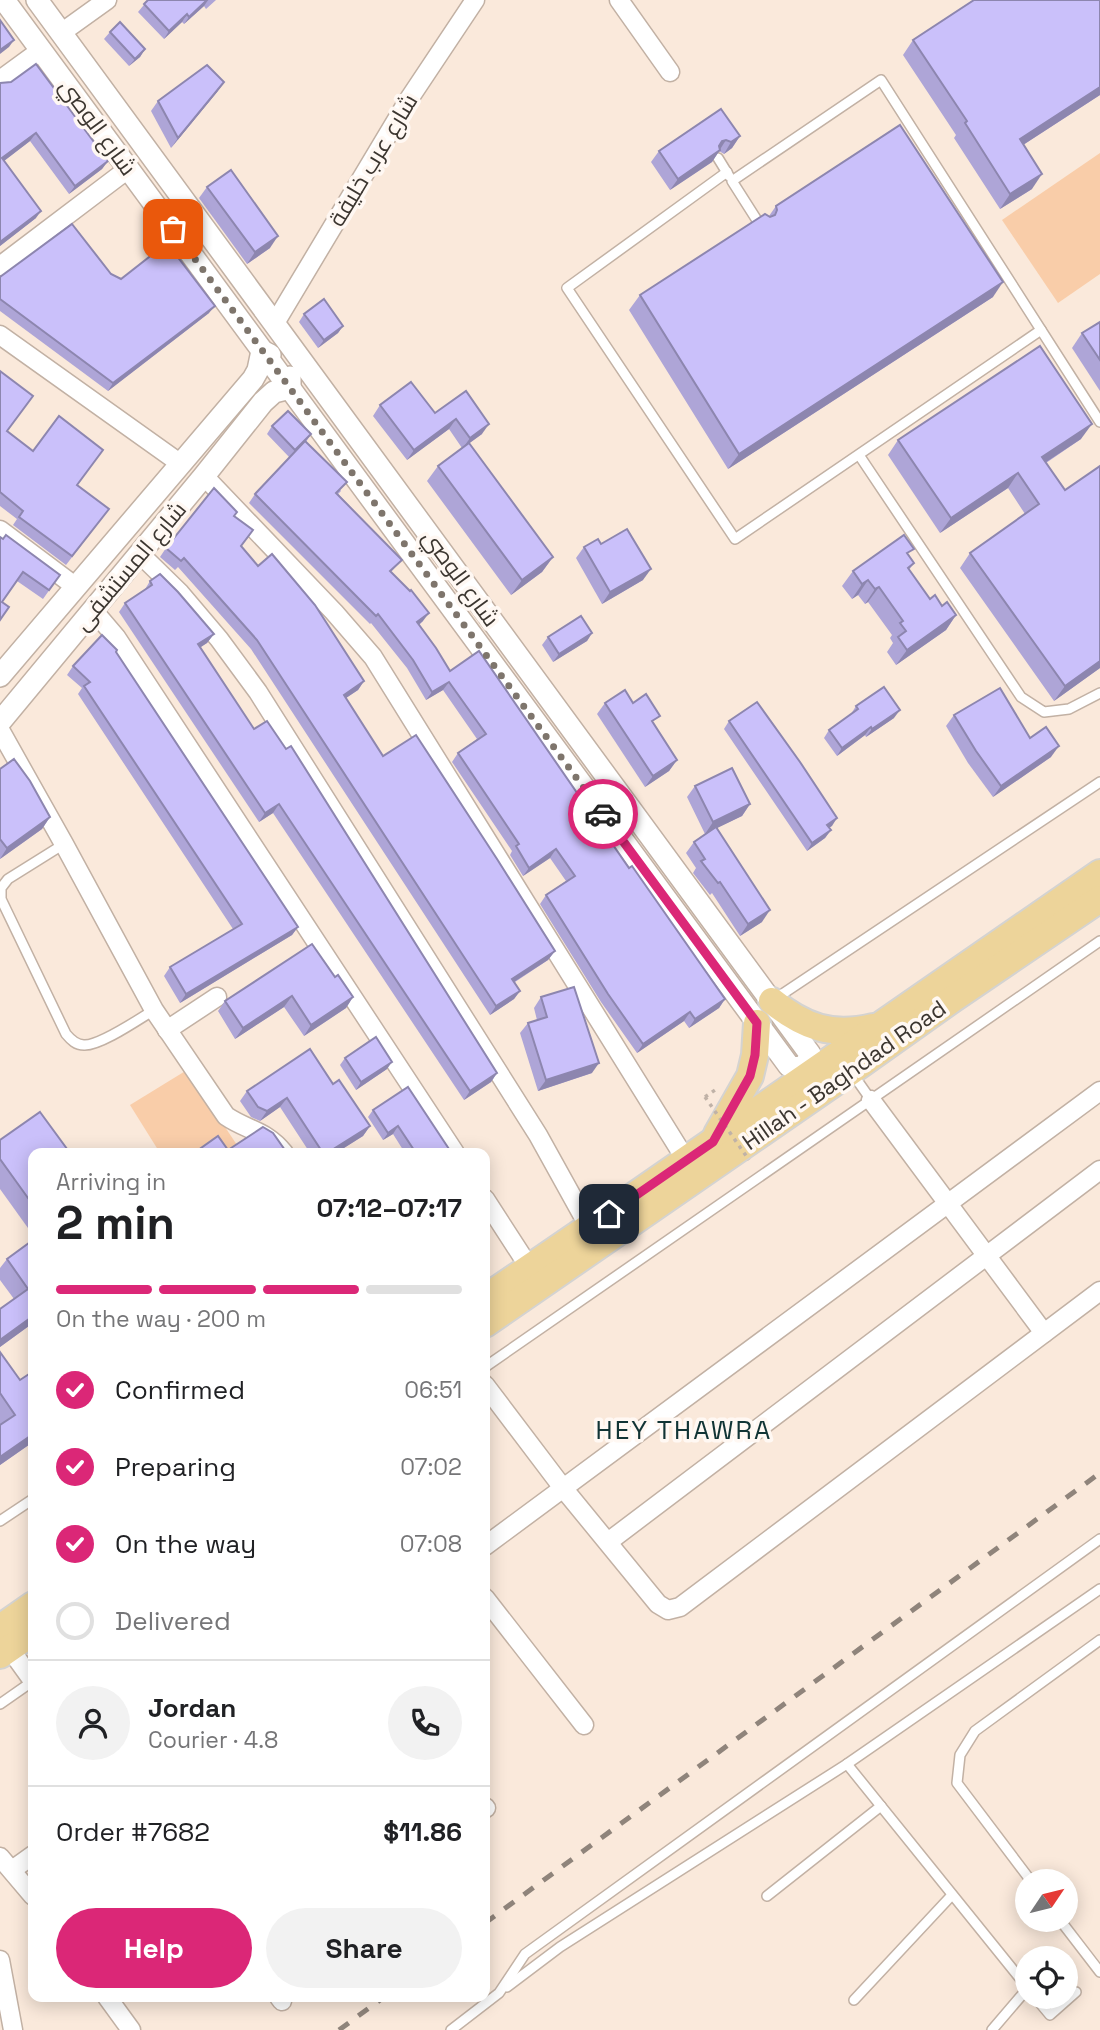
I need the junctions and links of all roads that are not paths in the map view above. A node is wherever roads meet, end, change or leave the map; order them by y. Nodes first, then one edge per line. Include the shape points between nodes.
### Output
1 (4, 0) edge
2 (37, 0) edge
3 (107, 0) edge
4 (475, 0) edge
5 (619, 0) edge
6 (61, 33) junction
7 (41, 50) junction
8 (670, 72) dead end
9 (0, 80) edge
10 (118, 110) junction
11 (96, 125) junction
12 (146, 148) junction
13 (718, 158) edge
14 (126, 165) junction
15 (729, 176) junction
16 (760, 225) edge
17 (0, 266) edge
18 (1041, 330) junction
19 (0, 335) edge
20 (284, 359) junction
21 (240, 394) junction
22 (258, 408) junction
23 (1100, 422) edge
24 (859, 455) junction
25 (181, 464) junction
26 (204, 476) junction
27 (0, 530) edge
28 (140, 554) junction
29 (76, 587) junction
30 (93, 610) junction
31 (0, 676) edge
32 (1100, 693) edge
33 (0, 722) edge
34 (0, 730) edge
35 (1100, 782) edge
36 (64, 844) junction
37 (1100, 873) edge
38 (1100, 900) edge
39 (1100, 941) edge
40 (217, 998) dead end
41 (154, 1010) junction
42 (764, 1012) junction
43 (878, 1025) junction
44 (167, 1030) junction
45 (850, 1072) junction
46 (1100, 1091) edge
47 (871, 1100) junction
48 (713, 1142) junction
49 (280, 1148) edge
50 (452, 1148) edge
51 (686, 1160) junction
52 (1100, 1170) edge
53 (949, 1204) junction
54 (490, 1207) edge
55 (589, 1227) junction
56 (986, 1255) junction
57 (529, 1267) junction
58 (1100, 1290) edge
59 (490, 1294) edge
60 (490, 1321) edge
61 (1044, 1333) junction
62 (490, 1364) edge
63 (490, 1392) edge
64 (563, 1488) junction
65 (28, 1502) edge
66 (0, 1521) edge
67 (1100, 1539) edge
68 (490, 1542) edge
69 (608, 1542) junction
70 (1100, 1589) edge
71 (490, 1604) edge
72 (28, 1612) edge
73 (28, 1634) edge
74 (1100, 1640) edge
75 (3, 1644) edge
76 (28, 1675) edge
77 (28, 1684) edge
78 (0, 1704) edge
79 (584, 1725) dead end
80 (847, 1764) junction
81 (881, 1807) junction
82 (28, 1857) edge
83 (6, 1864) edge
84 (1022, 1869) edge
85 (28, 1890) edge
86 (952, 1895) junction
87 (767, 1896) dead end
88 (1069, 1932) edge
89 (0, 1960) edge
90 (1100, 1972) edge
91 (1015, 1973) edge
92 (500, 1992) junction
93 (490, 2000) edge
94 (854, 2000) dead end
95 (111, 2002) edge
96 (487, 2002) edge
97 (1015, 2002) edge
98 (13, 2030) edge
99 (131, 2030) edge
100 (451, 2030) edge
101 (992, 2030) edge

1 - 7 street, شارع الوصي
2 - 6 street, شارع الوصي
3 - 6 street
4 - 20 street, شارع عرب خليفة via 411,96
5 - 8 street
6 - 10 street, شارع الوصي
7 - 9 street
7 - 11 street, شارع الوصي
10 - 11 street via 114,126
10 - 12 street, شارع الوصي
11 - 14 street, شارع الوصي
12 - 14 street via 130,146 124,153
12 - 20 street, شارع الوصي
13 - 15 lane
14 - 17 street
14 - 20 street, شارع الوصي
15 - 16 lane
15 - 18 lane via 881,80
15 - 24 lane via 567,288 735,539
18 - 23 lane
18 - 24 lane
19 - 25 street
20 - 21 street, شارع المستشفى
20 - 22 street, شارع المستشفى
20 - 42 street, شارع الوصي
21 - 22 street via 255,393
21 - 25 street, شارع المستشفى
22 - 26 street, شارع المستشفى
24 - 32 lane via 1021,697 1044,712 1069,709
25 - 29 street, شارع المستشفى
26 - 28 street, شارع المستشفى
26 - 51 street via 373,657
27 - 29 street
28 - 30 street, شارع المستشفى
28 - 55 street via 180,593 258,692 538,1135
29 - 31 street, شارع المستشفى
30 - 33 street, شارع المستشفى
30 - 50 street via 116,637
34 - 36 street
35 - 42 lane
36 - 41 street
36 - 41 lane via 8,879 1,888 1,900 66,1034 84,1045 97,1043
37 - 43 main road
38 - 45 main road, Hillah - Baghdad Road
39 - 47 lane
40 - 44 street
41 - 44 street
42 - 42 street, شارع الوصي via 789,1066 803,1067 810,1054
42 - 43 main road via 836,1031
42 - 48 main road via 750,1076
43 - 48 main road
44 - 49 street via 226,1116 271,1138
45 - 47 lane
45 - 60 main road, Hillah - Baghdad Road
46 - 53 street
47 - 53 street
47 - 62 lane
48 - 51 main road
51 - 55 main road
52 - 56 street
53 - 56 street
53 - 64 street
54 - 57 street
55 - 57 main road
56 - 61 street
56 - 69 street
57 - 59 main road
58 - 61 street
61 - 69 street via 680,1606 668,1610 658,1604
63 - 64 street
64 - 68 street
64 - 69 street
65 - 66 lane
67 - 92 lane via 525,1954
70 - 80 lane
71 - 79 street
72 - 75 main road
73 - 75 main road
74 - 84 lane via 975,1731 960,1755 957,1783
75 - 76 street
77 - 78 lane
80 - 81 lane
80 - 92 lane via 559,1947
81 - 86 lane
81 - 87 lane
82 - 83 street
83 - 85 street
86 - 91 lane
86 - 94 lane
88 - 90 lane
89 - 98 street
92 - 93 lane
95 - 99 street
96 - 100 lane
97 - 101 lane

